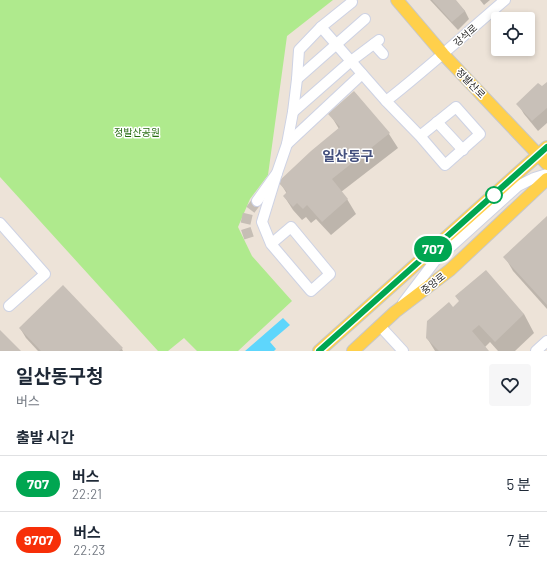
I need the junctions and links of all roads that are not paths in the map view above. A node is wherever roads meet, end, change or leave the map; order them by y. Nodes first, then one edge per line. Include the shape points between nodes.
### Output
1 (397, 0) edge
2 (505, 0) edge
3 (352, 2) dead end
4 (364, 19) dead end
5 (321, 27) junction
6 (336, 44) junction
7 (383, 54) dead end
8 (443, 54) junction
9 (351, 61) junction
10 (362, 74) junction
11 (297, 78) junction
12 (386, 102) junction
13 (293, 112) junction
14 (437, 122) junction
15 (420, 136) junction
16 (287, 144) junction
17 (463, 150) junction
18 (544, 152) edge
19 (547, 164) edge
20 (277, 173) junction
21 (547, 174) edge
22 (547, 180) edge
23 (257, 201) tunnel mouth
24 (0, 223) edge
25 (271, 244) junction
26 (10, 306) dead end
27 (395, 312) junction
28 (380, 326) junction
29 (547, 341) edge
30 (319, 351) edge
31 (353, 351) edge
32 (403, 351) edge
33 (536, 351) edge

1 - 8 main road, 정발산로
2 - 8 street, 강석로
3 - 5 street
4 - 6 street
5 - 6 street
5 - 11 street via 299,50
6 - 9 street
6 - 11 street
7 - 9 street via 377,42
8 - 12 street, 강석로
8 - 18 main road, 정발산로 via 524,139
9 - 10 street
9 - 13 street
10 - 12 street
10 - 16 street
11 - 13 street
12 - 15 street
13 - 16 street
14 - 15 street
14 - 17 street
14 - 17 street via 456,107 480,134
15 - 17 street via 445,166
16 - 20 street
18 - 19 main road, 정발산로
18 - 30 main road
20 - 23 street
20 - 25 street via 262,222
21 - 27 street via 518,186 435,261
22 - 27 main road, 중앙로 via 450,270
24 - 26 street via 45,274
25 - 25 street via 310,291 330,274 292,227
27 - 28 main road, 중앙로
28 - 31 main road, 중앙로
28 - 32 street
29 - 33 street

